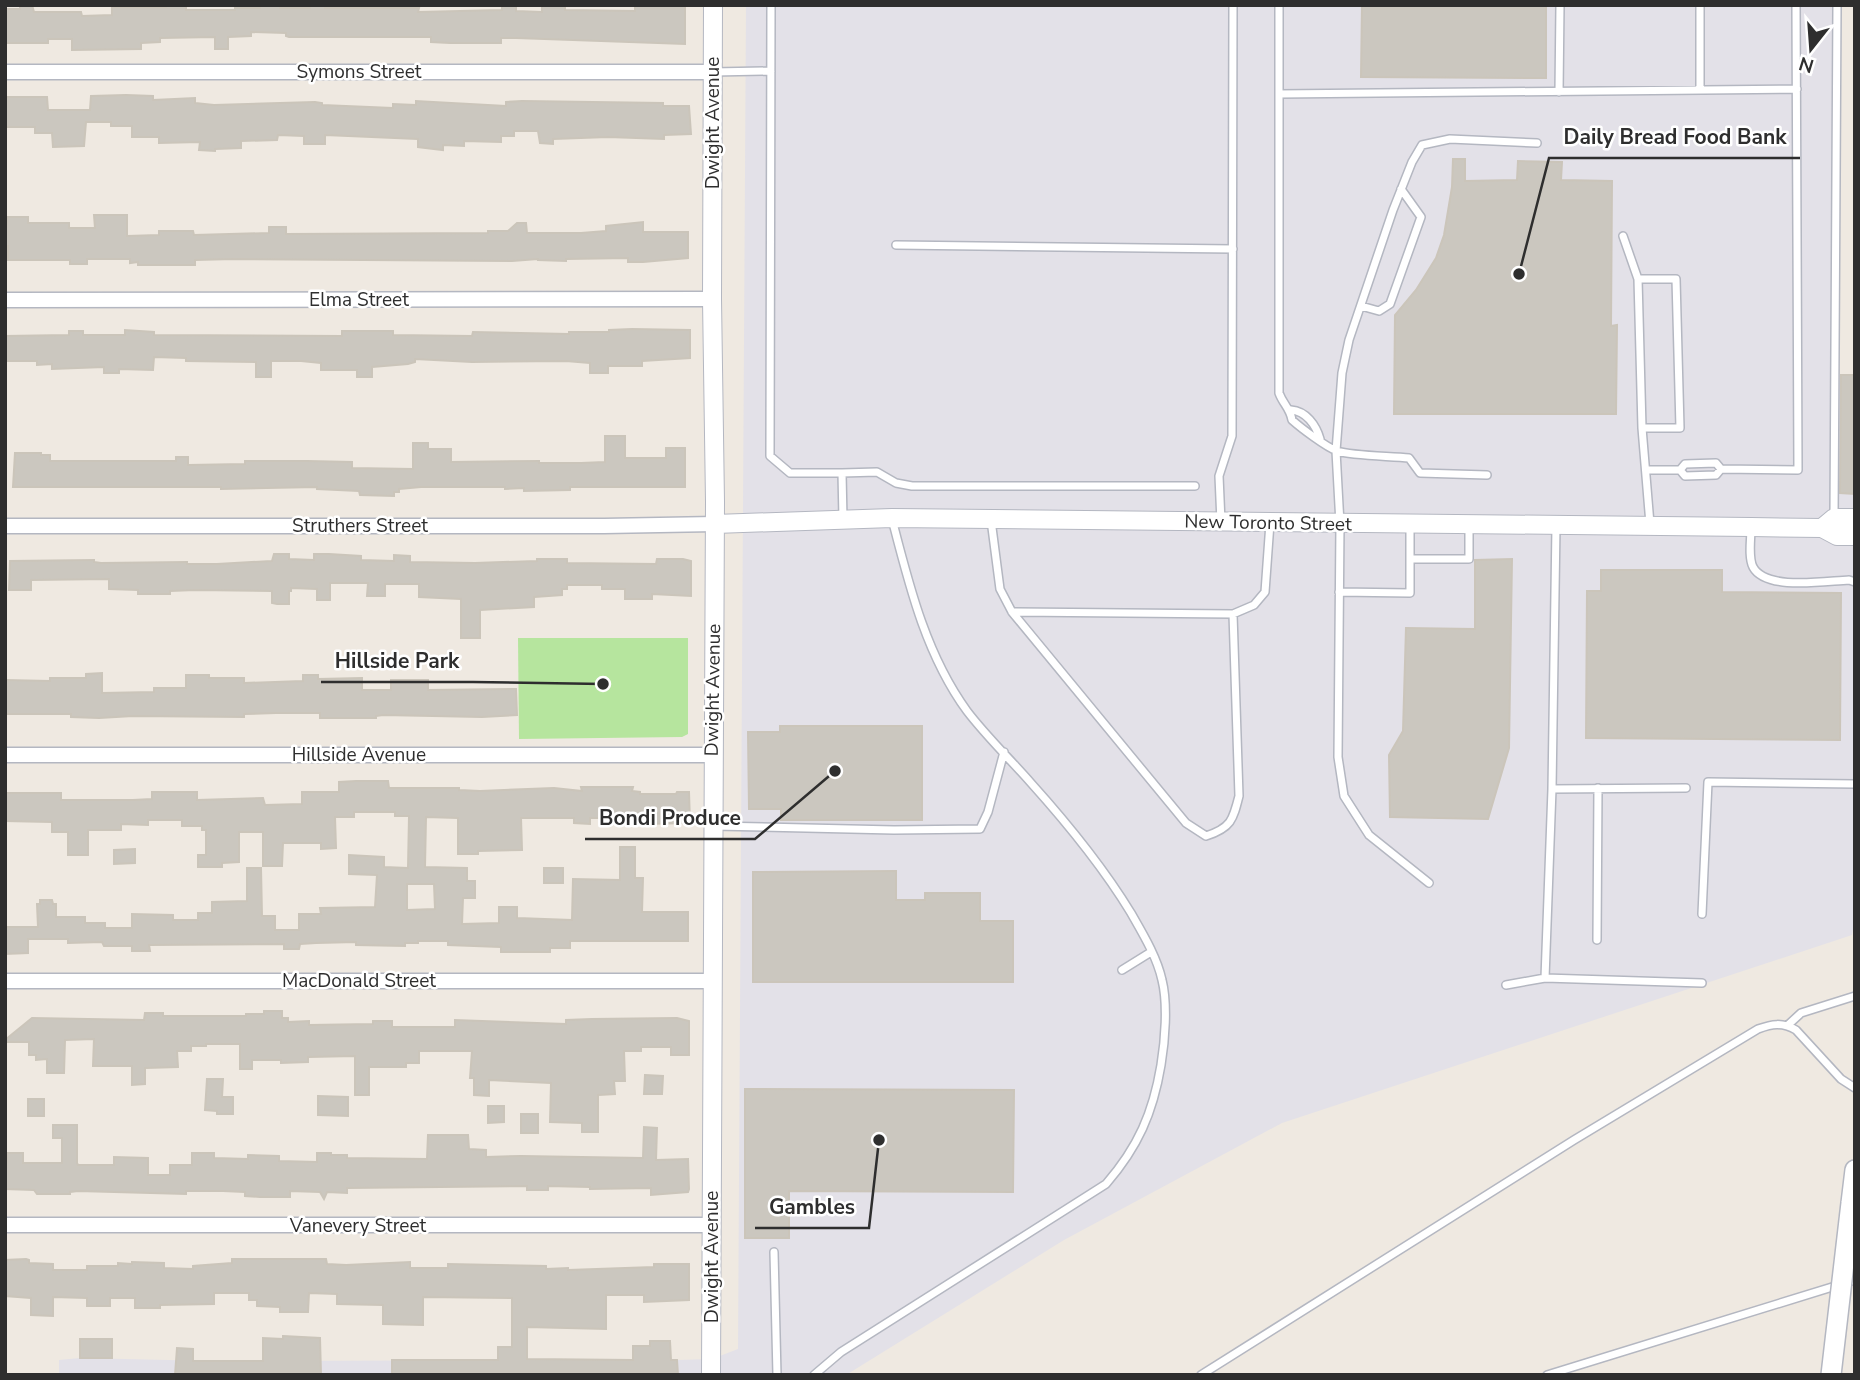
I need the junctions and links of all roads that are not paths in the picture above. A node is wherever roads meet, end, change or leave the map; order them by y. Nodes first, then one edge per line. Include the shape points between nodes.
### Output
1 (713, 5) edge
2 (771, 5) edge
3 (1233, 5) edge
4 (1279, 5) edge
5 (1560, 5) edge
6 (1700, 5) edge
7 (1797, 5) edge
8 (1837, 5) edge
9 (771, 71) junction
10 (5, 72) edge
11 (713, 72) junction
12 (1797, 89) junction
13 (1700, 90) junction
14 (1559, 92) junction
15 (1279, 94) junction
16 (1537, 143) dead end
17 (1401, 189) junction
18 (1623, 236) dead end
19 (895, 245) dead end
20 (1233, 249) junction
21 (1639, 279) junction
22 (712, 299) junction
23 (5, 300) edge
24 (1361, 306) junction
25 (1642, 428) junction
26 (1336, 451) junction
27 (1721, 469) junction
28 (1646, 470) junction
29 (1679, 470) junction
30 (842, 473) junction
31 (1486, 475) dead end
32 (1195, 485) dead end
33 (1855, 518) edge
34 (892, 519) junction
35 (843, 520) junction
36 (990, 520) junction
37 (1221, 522) junction
38 (1270, 523) junction
39 (1828, 523) junction
40 (715, 524) junction
41 (1340, 524) junction
42 (1410, 524) junction
43 (1469, 525) junction
44 (1556, 525) junction
45 (5, 526) edge
46 (1650, 526) junction
47 (1751, 527) junction
48 (1855, 536) edge
49 (1410, 559) junction
50 (1855, 582) edge
51 (1339, 592) junction
52 (1012, 612) junction
53 (1233, 614) junction
54 (1004, 752) junction
55 (5, 755) edge
56 (712, 755) junction
57 (1855, 784) edge
58 (1598, 788) junction
59 (1686, 788) dead end
60 (1552, 789) junction
61 (713, 826) junction
62 (1429, 883) dead end
63 (1703, 914) dead end
64 (1597, 940) dead end
65 (1151, 952) junction
66 (1122, 970) dead end
67 (1545, 978) junction
68 (5, 981) edge
69 (712, 981) junction
70 (1702, 983) dead end
71 (1506, 985) dead end
72 (1855, 996) edge
73 (1788, 1025) junction
74 (1855, 1088) edge
75 (1855, 1170) edge
76 (5, 1225) edge
77 (712, 1225) junction
78 (774, 1252) dead end
79 (1855, 1280) edge
80 (710, 1375) edge
81 (777, 1375) edge
82 (814, 1375) edge
83 (1201, 1375) edge
84 (1547, 1375) edge
85 (1831, 1375) edge

1 - 11 street, Dwight Avenue
2 - 9 lane
3 - 20 lane
4 - 15 lane
5 - 14 lane
6 - 13 lane
7 - 12 lane
8 - 39 lane
9 - 11 lane
9 - 30 lane via 770,456 790,473
10 - 11 street, Symons Street
11 - 22 street, Dwight Avenue
12 - 13 lane
12 - 27 lane via 1798,470
13 - 14 lane
14 - 15 lane
15 - 26 lane via 1279,393 1292,420
16 - 17 lane via 1450,139 1422,145
17 - 24 lane
17 - 24 lane via 1422,217 1390,304 1379,311
18 - 21 lane
19 - 20 lane
20 - 37 lane via 1232,436 1219,476
21 - 25 lane
21 - 25 lane via 1676,279 1680,428
22 - 23 street, Elma Street
22 - 40 street, Dwight Avenue
24 - 26 lane via 1342,373
25 - 28 lane
26 - 31 lane via 1409,458 1420,473
26 - 41 lane
27 - 29 lane via 1716,475 1685,476
27 - 29 lane via 1716,463 1700,463 1685,464
28 - 29 lane
28 - 46 lane
30 - 32 lane via 877,472 897,484 912,486
30 - 35 lane
33 - 39 street, New Toronto Street
34 - 35 street, New Toronto Street
34 - 36 street, New Toronto Street
34 - 54 lane via 913,601 940,667 967,710
35 - 40 street, New Toronto Street
36 - 37 street, New Toronto Street
36 - 52 lane via 1000,589
37 - 38 street, New Toronto Street
38 - 41 street, New Toronto Street
38 - 53 lane via 1265,592 1254,606
39 - 47 street, New Toronto Street
39 - 48 street, New Toronto Street via 1837,536
40 - 45 street, Struthers Street
40 - 56 street, Dwight Avenue
41 - 42 street, New Toronto Street
41 - 51 lane
42 - 43 street, New Toronto Street
42 - 49 lane
43 - 44 street, New Toronto Street
43 - 49 lane via 1469,559
44 - 46 street, New Toronto Street
44 - 60 lane
46 - 47 street, New Toronto Street
47 - 50 lane via 1752,565 1762,578
49 - 51 lane via 1410,593
51 - 62 lane via 1338,757 1344,796 1368,835
52 - 53 lane
52 - 53 lane via 1186,823 1206,836 1223,831 1240,796
54 - 61 lane via 981,829
54 - 65 lane via 1112,882
55 - 56 street, Hillside Avenue
56 - 61 street, Dwight Avenue
57 - 63 lane via 1707,782
58 - 59 lane
58 - 60 lane
58 - 64 lane
60 - 67 lane
61 - 69 street, Dwight Avenue
65 - 66 lane
65 - 82 lane via 1163,981 1164,1047 1148,1120 1126,1160 1106,1184 841,1352
67 - 70 lane
67 - 71 lane
68 - 69 street, MacDonald Street
69 - 77 street, Dwight Avenue
72 - 73 lane via 1801,1013
73 - 74 lane
73 - 83 lane via 1758,1029
75 - 85 main road, bridge
76 - 77 street, Vanevery Street
77 - 80 street, Dwight Avenue
78 - 81 lane
79 - 84 lane

